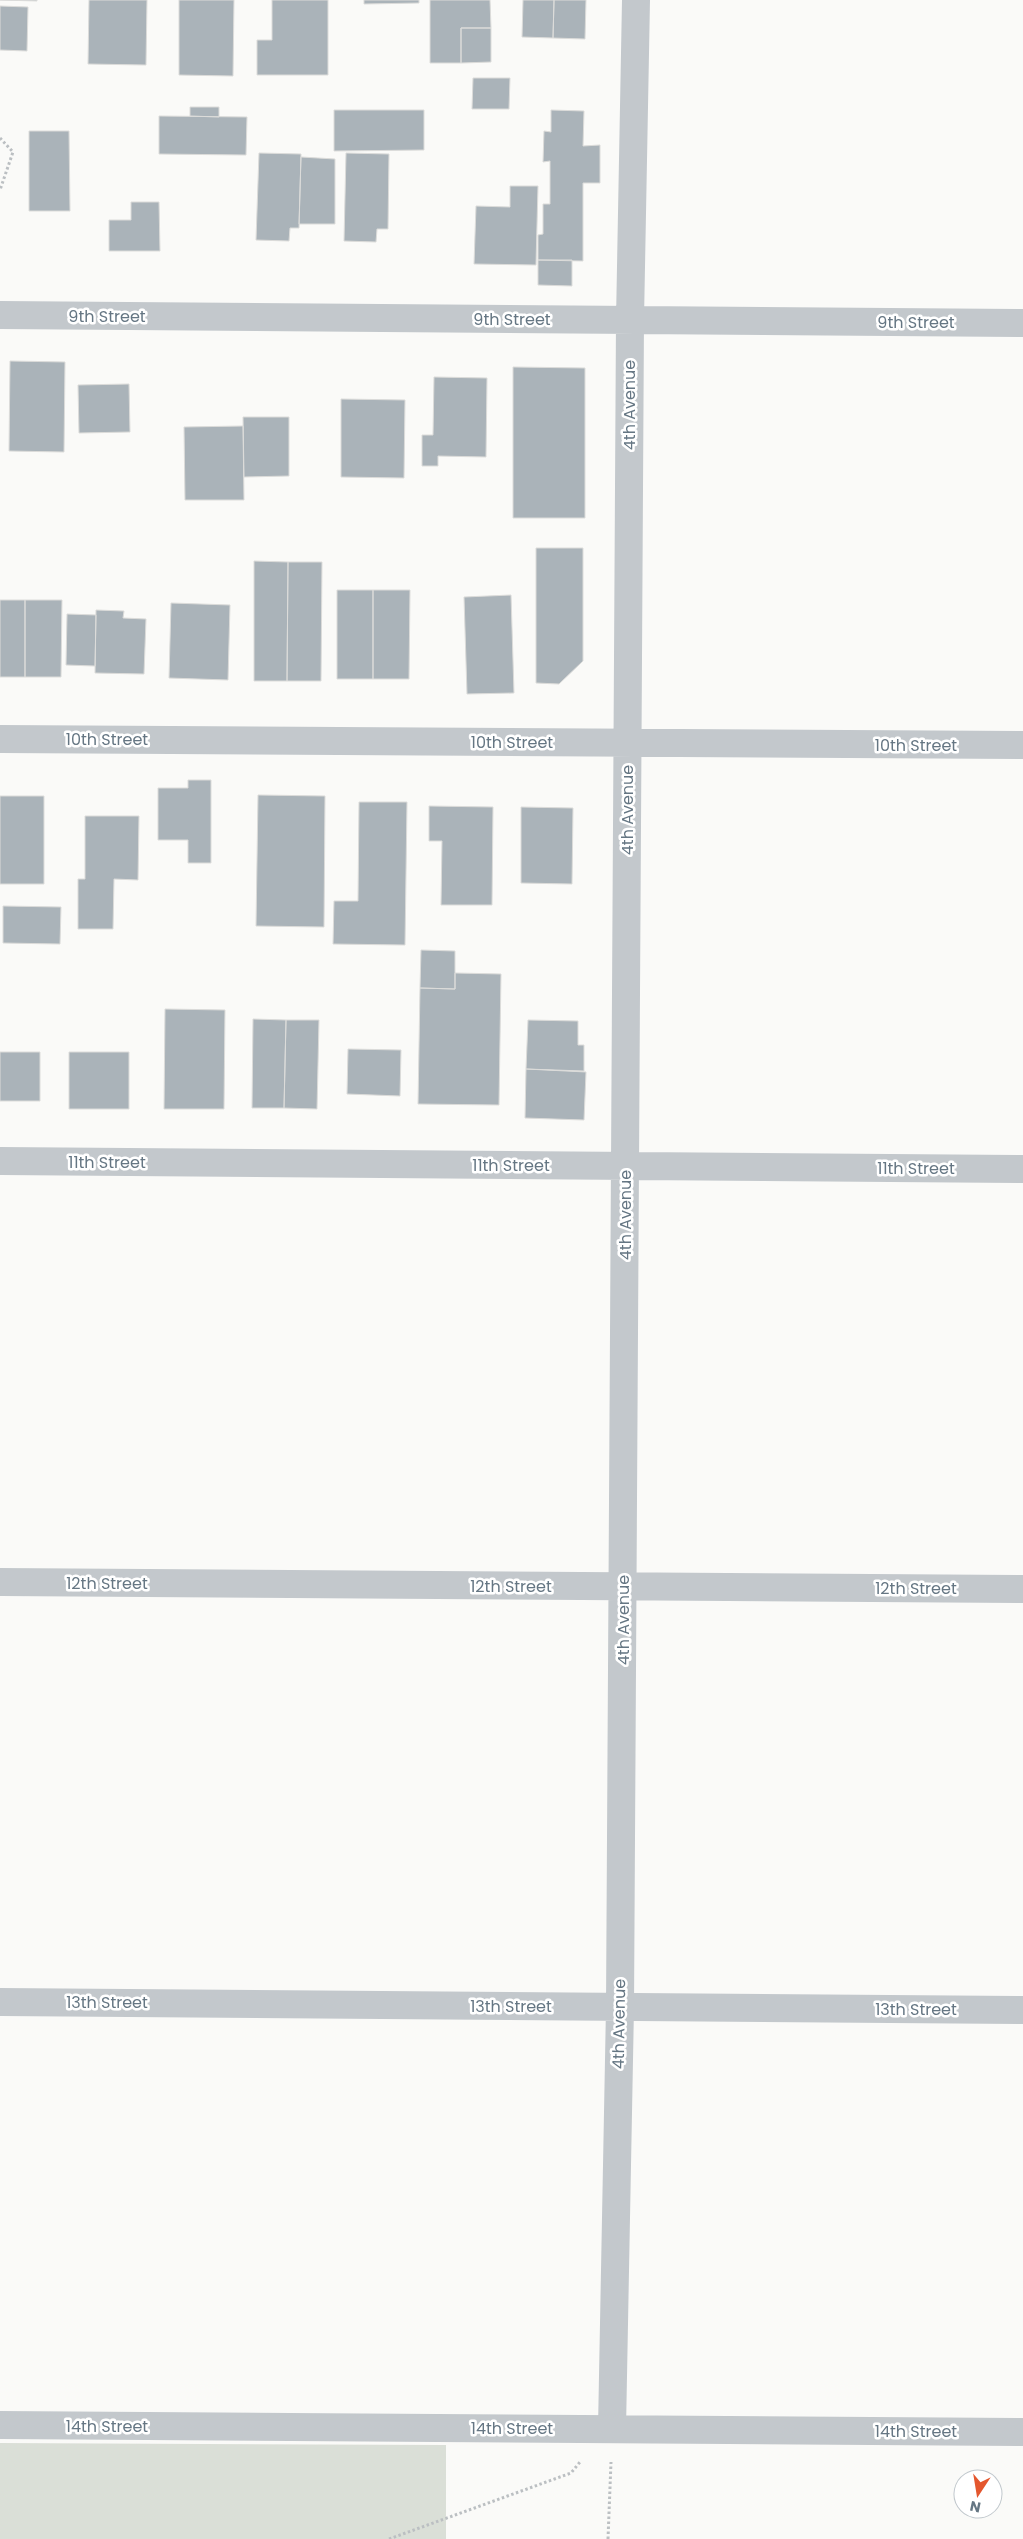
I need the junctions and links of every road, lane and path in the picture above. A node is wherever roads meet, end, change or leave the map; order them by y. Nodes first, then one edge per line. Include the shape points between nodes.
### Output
1 (636, 0) edge
2 (0, 138) edge
3 (0, 190) edge
4 (0, 315) edge
5 (630, 320) junction
6 (1023, 323) edge
7 (0, 739) edge
8 (628, 743) junction
9 (1023, 746) edge
10 (0, 1161) edge
11 (626, 1166) junction
12 (1023, 1169) edge
13 (0, 1582) edge
14 (624, 1586) junction
15 (1023, 1589) edge
16 (0, 2002) edge
17 (620, 2007) junction
18 (1023, 2010) edge
19 (0, 2425) edge
20 (612, 2429) junction
21 (1023, 2432) edge
22 (577, 2466) dead end
23 (389, 2539) edge
24 (608, 2539) edge

1 - 5 street, 4th Avenue
2 - 3 path via 13,152
4 - 5 street, 9th Street
5 - 6 street, 9th Street
5 - 8 street, 4th Avenue
7 - 8 street, 10th Street
8 - 9 street, 10th Street
8 - 11 street, 4th Avenue
10 - 11 street, 11th Street
11 - 12 street, 11th Street
11 - 14 street, 4th Avenue
13 - 14 street, 12th Street
14 - 15 street, 12th Street
14 - 17 street, 4th Avenue
16 - 17 street, 13th Street
17 - 18 street, 13th Street
17 - 20 street, 4th Avenue
19 - 20 street, 14th Street
20 - 21 street, 14th Street
20 - 24 path
22 - 23 path via 571,2474

